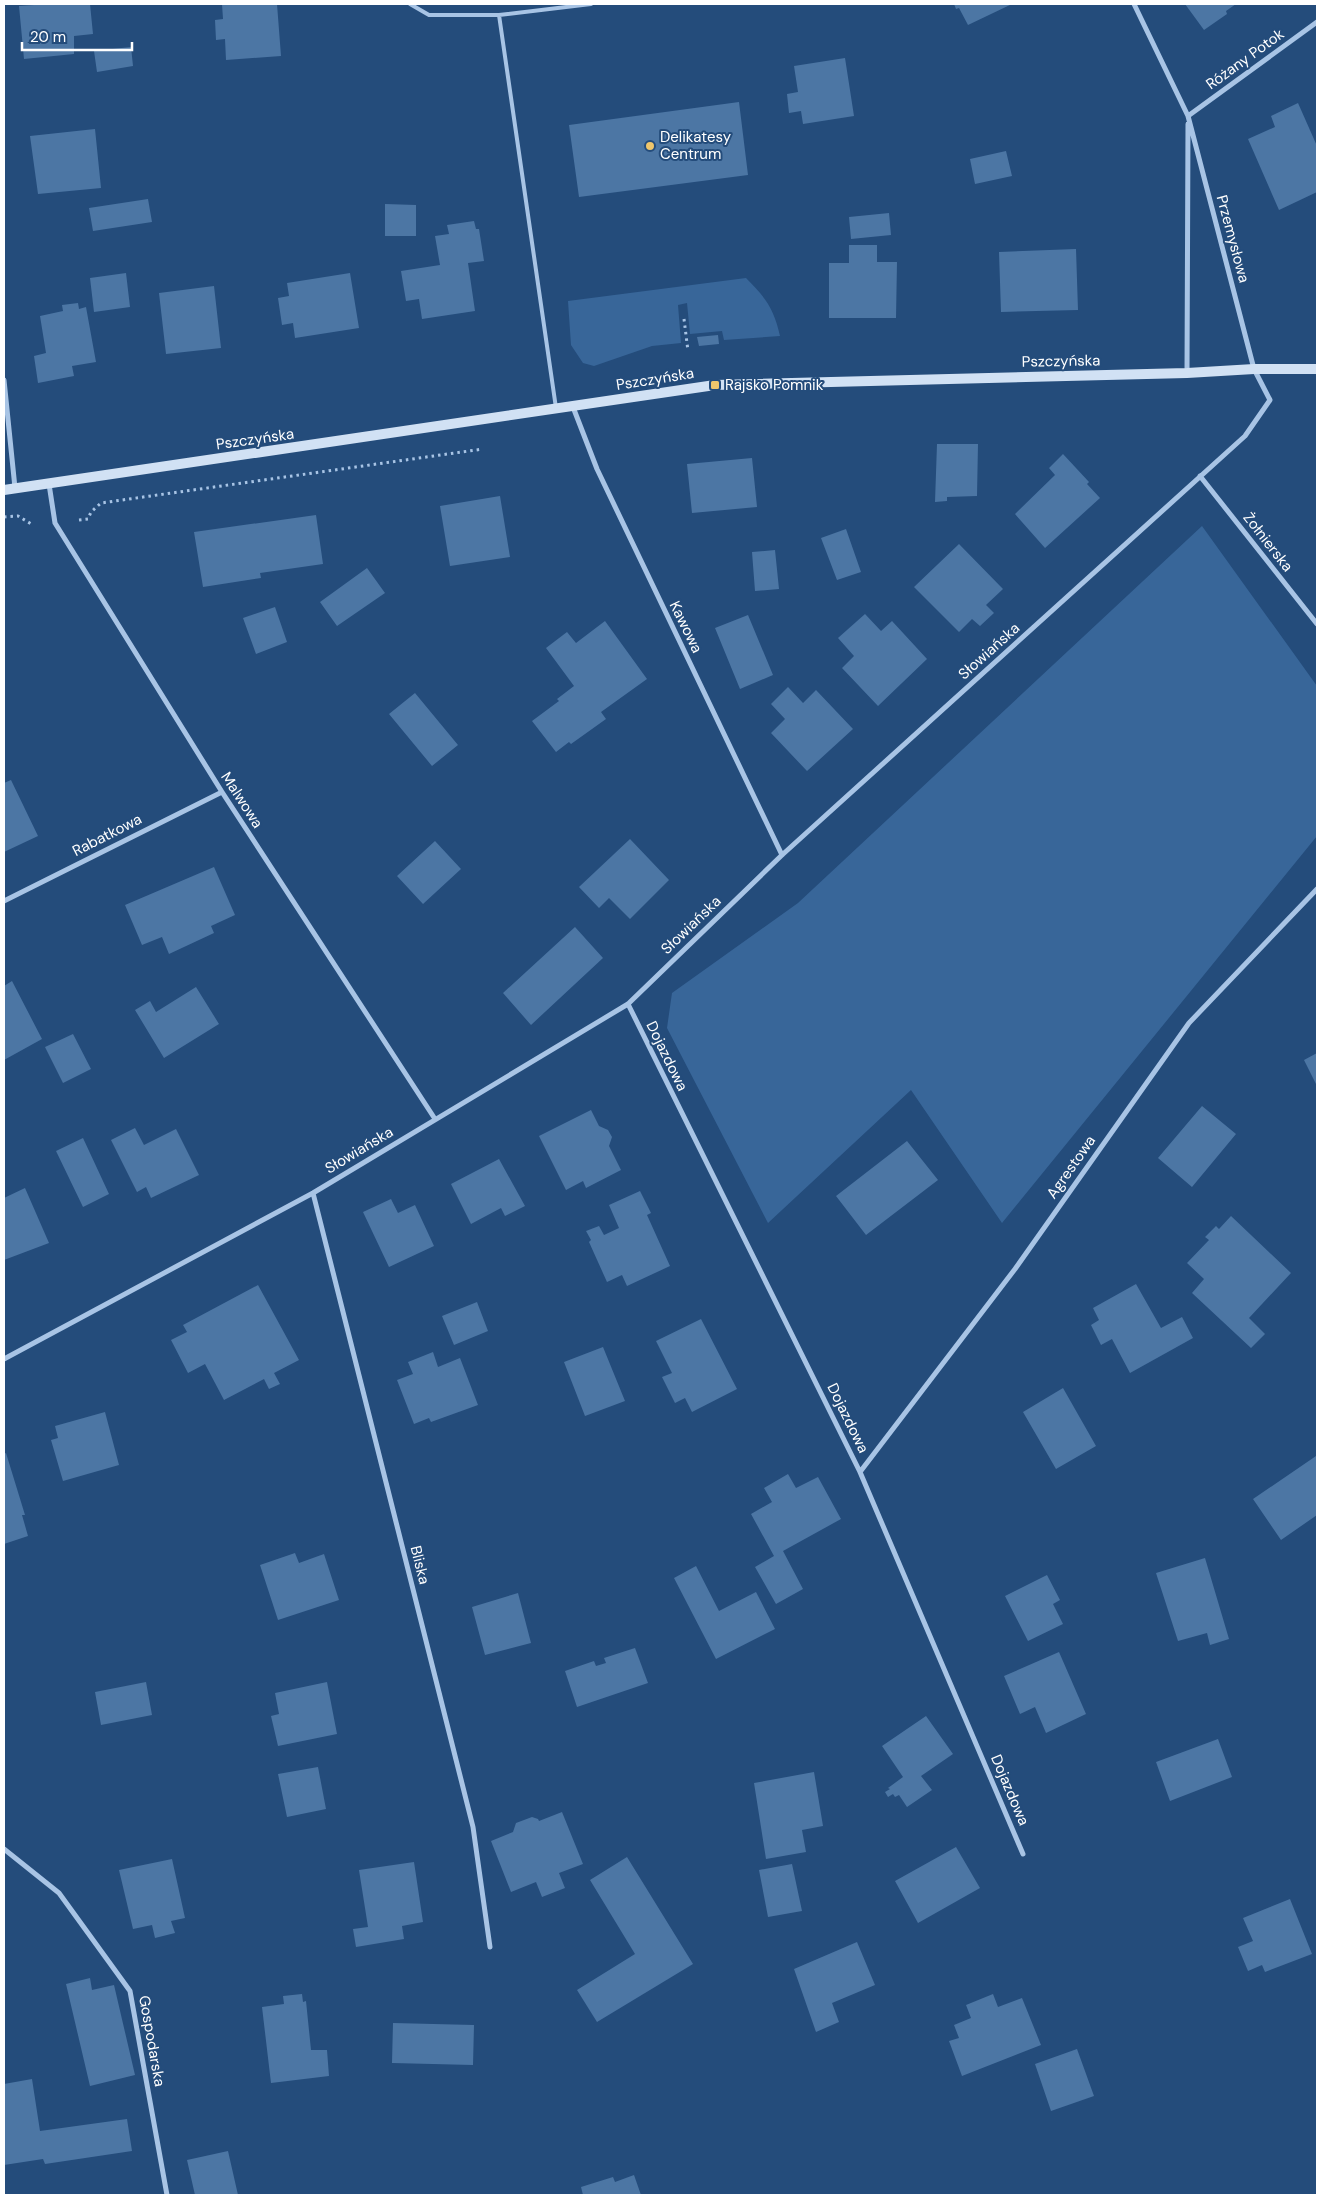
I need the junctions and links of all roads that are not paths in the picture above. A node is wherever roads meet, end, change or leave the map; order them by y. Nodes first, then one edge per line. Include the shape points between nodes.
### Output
1 (410, 4) edge
2 (591, 4) edge
3 (1134, 4) edge
4 (500, 15) junction
5 (1317, 22) edge
6 (1188, 116) junction
7 (1254, 369) junction
8 (1317, 369) edge
9 (1188, 373) junction
10 (4, 380) edge
11 (572, 407) junction
12 (557, 410) junction
13 (1200, 476) junction
14 (49, 484) junction
15 (15, 489) junction
16 (4, 490) edge
17 (1317, 624) edge
18 (222, 792) junction
19 (782, 856) junction
20 (1317, 889) edge
21 (4, 901) edge
22 (628, 1004) junction
23 (435, 1119) junction
24 (313, 1193) junction
25 (4, 1359) edge
26 (860, 1472) junction
27 (4, 1850) edge
28 (1023, 1854) dead end
29 (490, 1947) dead end
30 (168, 2195) edge

1 - 4 lane via 430,15
2 - 4 lane
3 - 6 street, Przemysłowa
4 - 12 lane
5 - 6 street, Różany Potok
6 - 7 street, Przemysłowa
6 - 9 street, Przemysłowa
7 - 8 main road, Pszczyńska
7 - 9 main road, Pszczyńska
7 - 13 street, Słowiańska via 1270,400 1245,436
9 - 11 main road, Pszczyńska via 715,385
10 - 15 street
11 - 12 main road, Pszczyńska
11 - 19 street, Kawowa via 597,469
12 - 14 main road, Pszczyńska
13 - 17 street, Żołnierska
13 - 19 street, Słowiańska
14 - 15 main road, Pszczyńska
14 - 18 street, Malwowa via 55,523
15 - 16 main road, Pszczyńska
18 - 21 street, Rabatkowa
18 - 23 street, Malwowa
19 - 22 street, Słowiańska
20 - 26 street, Agrestowa via 1189,1022 1015,1269
22 - 23 street, Słowiańska
22 - 26 street, Dojazdowa
23 - 24 street, Słowiańska
24 - 25 street, Słowiańska
24 - 29 street, Bliska via 473,1827
26 - 28 street, Dojazdowa
27 - 30 street, Gospodarska via 60,1893 130,1991

